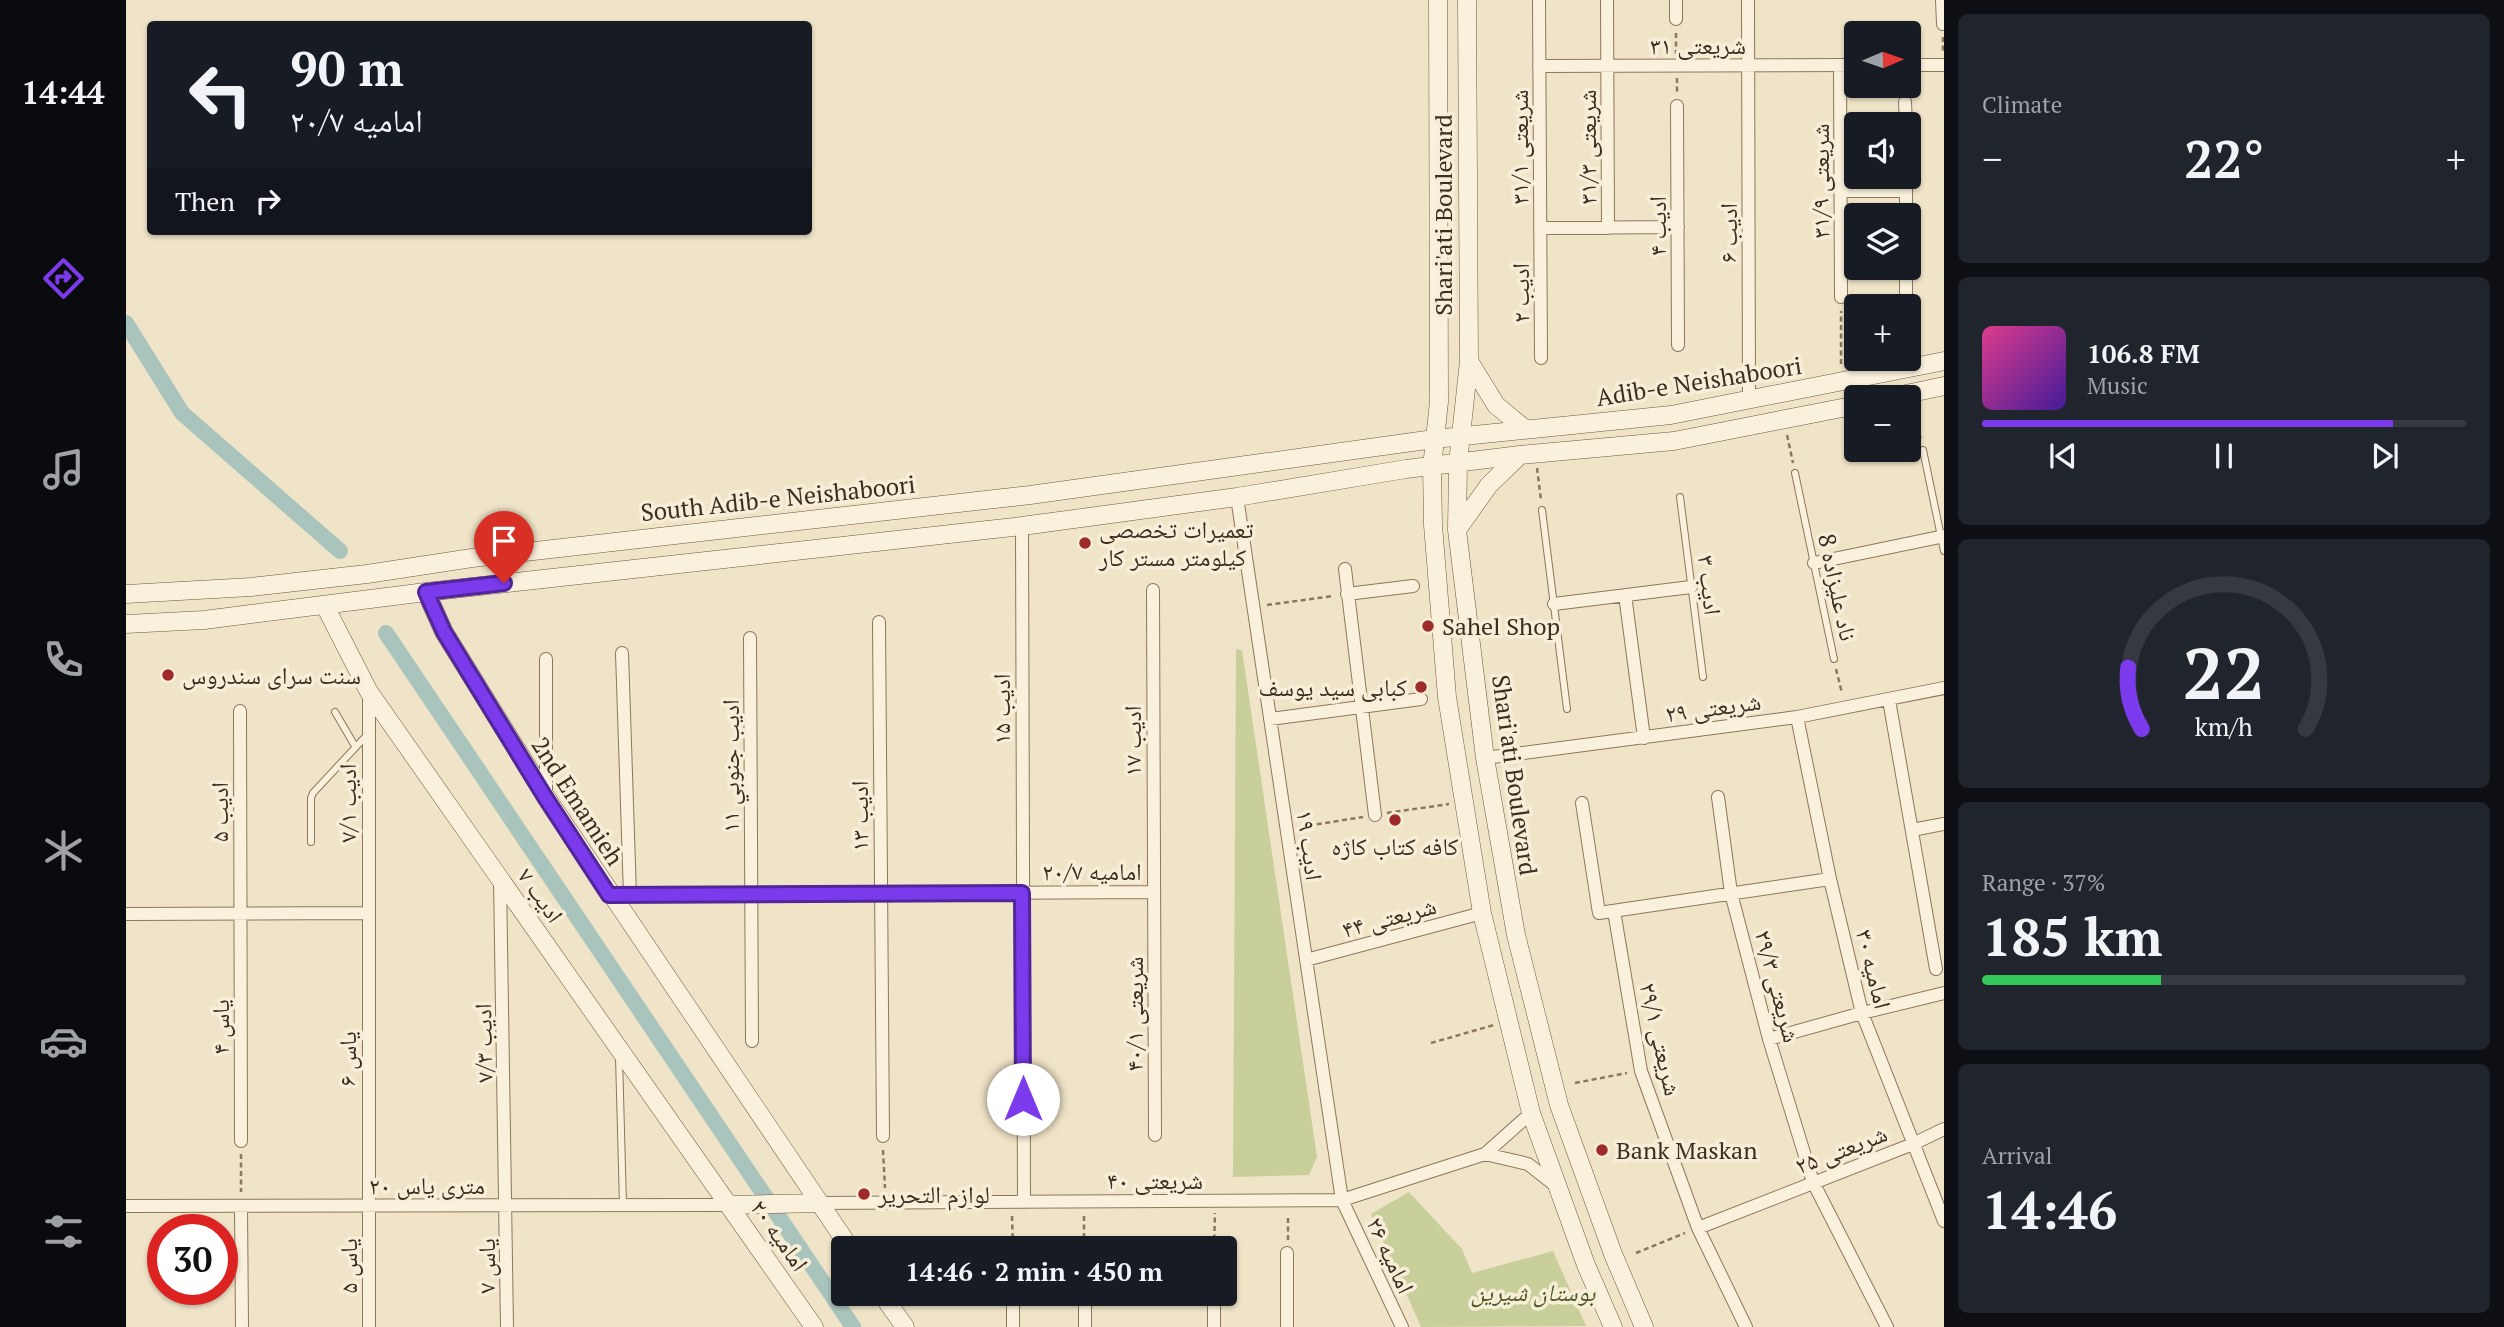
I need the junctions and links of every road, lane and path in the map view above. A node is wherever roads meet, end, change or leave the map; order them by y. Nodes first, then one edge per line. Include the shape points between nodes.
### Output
1 (1438, 0) edge
2 (1467, 0) edge
3 (1539, 0) edge
4 (1607, 0) edge
5 (1676, 0) edge
6 (1748, 0) edge
7 (1942, 0) edge
8 (1676, 19) dead end
9 (1943, 23) edge
10 (1840, 65) junction
11 (1844, 65) edge
12 (1922, 65) edge
13 (1943, 65) edge
14 (1539, 66) junction
15 (1607, 66) junction
16 (1748, 66) junction
17 (1905, 102) dead end
18 (1677, 106) dead end
19 (1905, 112) edge
20 (1841, 191) junction
21 (1906, 191) joint
22 (1906, 203) edge
23 (1678, 227) junction
24 (1540, 228) junction
25 (1608, 228) junction
26 (1841, 297) joint
27 (1678, 345) dead end
28 (1541, 358) dead end
29 (1944, 360) edge
30 (1469, 362) junction
31 (1840, 382) junction
32 (1944, 386) edge
33 (1921, 391) edge
34 (1749, 401) junction
35 (1844, 408) edge
36 (1784, 420) junction
37 (1525, 429) junction
38 (1460, 437) junction
39 (1434, 439) junction
40 (1921, 445) edge
41 (1923, 450) joint
42 (1528, 454) junction
43 (1458, 463) junction
44 (1432, 467) junction
45 (1795, 473) joint
46 (1237, 497) junction
47 (1680, 498) dead end
48 (1542, 510) joint
49 (1022, 526) junction
50 (1457, 530) junction
51 (1943, 536) edge
52 (1944, 551) edge
53 (1814, 563) junction
54 (1345, 569) dead end
55 (1413, 586) dead end
56 (1691, 587) junction
57 (1153, 590) dead end
58 (426, 592) junction
59 (126, 594) edge
60 (1347, 594) junction
61 (1625, 595) junction
62 (1554, 604) junction
63 (325, 606) junction
64 (1253, 607) junction
65 (879, 622) dead end
66 (126, 624) edge
67 (750, 638) dead end
68 (622, 653) dead end
69 (546, 659) dead end
70 (1834, 659) joint
71 (1703, 677) dead end
72 (1944, 688) edge
73 (369, 692) junction
74 (1421, 699) dead end
75 (1889, 700) junction
76 (1362, 705) junction
77 (1846, 708) junction
78 (1567, 709) dead end
79 (240, 711) dead end
80 (335, 712) dead end
81 (1797, 717) junction
82 (1270, 719) junction
83 (368, 733) junction
84 (1644, 738) junction
85 (355, 746) junction
86 (1485, 758) junction
87 (545, 797) junction
88 (1718, 797) dead end
89 (1582, 803) dead end
90 (1375, 815) dead end
91 (1944, 824) edge
92 (1912, 830) junction
93 (311, 842) dead end
94 (500, 879) junction
95 (1830, 879) junction
96 (1154, 892) junction
97 (881, 893) junction
98 (1022, 893) junction
99 (1731, 893) junction
100 (630, 894) junction
101 (751, 894) junction
102 (609, 895) junction
103 (1614, 911) junction
104 (368, 913) junction
105 (1482, 913) junction
106 (126, 914) edge
107 (240, 914) junction
108 (1306, 960) junction
109 (1937, 969) dead end
110 (1944, 993) edge
111 (1861, 1013) junction
112 (1507, 1021) junction
113 (1769, 1039) junction
114 (752, 1041) dead end
115 (1431, 1043) dead end
116 (618, 1047) junction
117 (1642, 1071) junction
118 (1575, 1083) dead end
119 (1531, 1114) junction
120 (1944, 1129) edge
121 (1155, 1135) dead end
122 (883, 1136) joint
123 (241, 1141) joint
124 (1913, 1144) junction
125 (1485, 1154) junction
126 (1813, 1182) junction
127 (1556, 1186) junction
128 (1288, 1200) junction
129 (1342, 1200) junction
130 (1084, 1201) junction
131 (1215, 1201) junction
132 (886, 1202) junction
133 (1018, 1202) junction
134 (818, 1203) junction
135 (507, 1205) junction
136 (623, 1205) junction
137 (729, 1205) junction
138 (126, 1206) edge
139 (241, 1206) junction
140 (369, 1206) junction
141 (1944, 1221) edge
142 (1698, 1228) junction
143 (841, 1236) edge
144 (1014, 1236) edge
145 (1084, 1236) edge
146 (1214, 1236) edge
147 (1636, 1252) dead end
148 (1287, 1253) joint
149 (890, 1306) edge
150 (1013, 1306) edge
151 (1085, 1306) edge
152 (1214, 1306) edge
153 (242, 1327) edge
154 (369, 1327) edge
155 (508, 1327) edge
156 (814, 1327) edge
157 (905, 1327) edge
158 (1013, 1327) edge
159 (1085, 1327) edge
160 (1214, 1327) edge
161 (1287, 1327) edge
162 (1402, 1327) edge
163 (1613, 1327) edge
164 (1644, 1327) edge
165 (1746, 1327) edge
166 (1887, 1327) edge

1 - 39 main road, Shari'ati Boulevard via 1439,402
2 - 30 main road, Shari'ati Boulevard
3 - 14 street, شریعتی ۳۱/۱
4 - 15 street, شریعتی ۳۱/۳
5 - 8 street
6 - 16 street, ادیب ۶
7 - 9 street
9 - 13 path
10 - 11 street, شریعتی ۳۱
10 - 16 street, شریعتی ۳۱
10 - 20 street, شریعتی ۳۱/۹
12 - 13 street
14 - 15 street, شریعتی ۳۱
14 - 24 street, شریعتی ۳۱/۱
15 - 16 street, شریعتی ۳۱
15 - 25 street, شریعتی ۳۱/۳
16 - 34 street, ادیب ۶
17 - 19 street
18 - 23 street, ادیب ۴
20 - 21 street
20 - 26 street, شریعتی ۳۱/۹
21 - 22 street
23 - 25 street
23 - 27 street, ادیب ۴
24 - 25 street
24 - 28 street, ادیب ۲
26 - 31 path
29 - 31 main road, Adib-e Neishaboori
30 - 37 main road via 1496,405
30 - 38 main road, Shari'ati Boulevard
31 - 34 main road, Adib-e Neishaboori
32 - 33 main road
34 - 37 main road, Adib-e Neishaboori via 1671,415
35 - 36 main road, Adib-e Neishaboori
36 - 42 main road, Adib-e Neishaboori via 1674,440
36 - 45 path
37 - 38 main road, Adib-e Neishaboori
38 - 39 main road, South Adib-e Neishaboori
38 - 43 main road, Shari'ati Boulevard
39 - 44 main road, Shari'ati Boulevard
39 - 59 main road, South Adib-e Neishaboori via 1030,495 472,558 355,576
40 - 41 path
41 - 51 lane
42 - 43 main road, Adib-e Neishaboori
42 - 48 path
42 - 50 main road via 1489,485
43 - 44 main road, Adib-e Neishaboori
43 - 50 main road, Shari'ati Boulevard
44 - 46 main road
44 - 105 main road, Shari'ati Boulevard via 1447,697
45 - 53 lane, ناد علیزاده 8
46 - 49 main road
46 - 64 street, ادیب ۱۹
47 - 56 lane, ادیب ۳
48 - 62 lane
49 - 58 main road
49 - 98 street, ادیب ۱۵
50 - 86 main road, Shari'ati Boulevard
51 - 52 lane
51 - 53 street
53 - 70 lane, ناد علیزاده 8
54 - 60 street
55 - 60 street
56 - 61 street
56 - 71 lane, ادیب ۳
57 - 96 street, ادیب ۱۷
58 - 63 main road
58 - 87 main road, 2nd Emamieh via 444,632
60 - 64 path
60 - 76 street
61 - 62 street
61 - 84 street
62 - 78 lane
63 - 66 main road
63 - 73 main road, ادیب ۷
64 - 82 street, ادیب ۱۹
65 - 97 street, ادیب ۱۳
67 - 101 street, ادیب جنوبي ١١
68 - 100 street
69 - 87 street
70 - 77 path, ناد علیزاده 8
72 - 75 street, شریعتی ۲۹
73 - 83 street, ادیب ۷/۱
73 - 94 main road, ادیب ۷
74 - 76 street
75 - 77 street, شریعتی ۲۹
75 - 92 street
76 - 82 street
76 - 90 street
77 - 81 street, شریعتی ۲۹
79 - 107 street, ادیب ۵
80 - 85 lane
81 - 84 street, شریعتی ۲۹
81 - 95 street, امامیه ۳۰
82 - 108 street, ادیب ۱۹
83 - 85 lane
83 - 104 street, ادیب ۷/۱
84 - 86 street, شریعتی ۲۹
85 - 93 lane via 313,793
86 - 164 main road, Shari'ati Boulevard via 1516,935 1559,1105
87 - 102 main road, 2nd Emamieh
88 - 99 street, شریعتی ۲۹/۳
89 - 103 street via 1599,913
91 - 92 street
92 - 109 street
94 - 116 main road, ادیب ۷
94 - 135 street, ادیب ۷/۳
95 - 99 street
95 - 111 street, امامیه ۳۰
96 - 98 street, امامیه ۲۰/۷
96 - 121 street, شریعتی ۴۰/۱
97 - 98 street, امامیه ۲۰/۷
97 - 101 street, امامیه ۲۰/۷
97 - 122 street, ادیب ۱۳
98 - 133 street, ادیب ۱۵
99 - 103 street
99 - 113 street, شریعتی ۲۹/۳
100 - 101 street, امامیه ۲۰/۷
100 - 102 street, امامیه ۲۰/۷
101 - 114 street, ادیب جنوبي ١١
102 - 134 main road, 2nd Emamieh
103 - 117 street, شریعتی ۲۹/۱
104 - 107 street
104 - 140 street, یاس ۶
105 - 108 street, شریعتی ۴۴
105 - 112 main road, Shari'ati Boulevard
106 - 107 street
107 - 123 street, یاس ۴
108 - 129 street, ادیب ۱۹
110 - 111 street
111 - 113 street
111 - 124 street, امامیه ۳۰
112 - 115 path
112 - 119 main road, Shari'ati Boulevard
113 - 126 street, شریعتی ۲۹/۳
116 - 136 lane
116 - 137 main road, ادیب ۷
117 - 118 path
117 - 142 street, شریعتی ۲۹/۱
119 - 125 street, شریعتی ۴۰
119 - 127 main road, Shari'ati Boulevard
120 - 124 street, شریعتی ۲۵
122 - 132 path
123 - 139 path
124 - 126 street, شریعتی ۲۵
124 - 141 street, امامیه ۳۰
125 - 127 street via 1528,1164
125 - 129 street, شریعتی ۴۰
126 - 142 street, شریعتی ۲۵
126 - 166 street, شریعتی ۲۹/۳
127 - 163 main road, Shari'ati Boulevard
128 - 129 street, شریعتی ۴۰
128 - 131 street, شریعتی ۴۰
128 - 148 path
129 - 162 street, امامیه ۲۶
130 - 131 street, شریعتی ۴۰
130 - 133 street, شریعتی ۴۰
130 - 145 path
131 - 146 path
132 - 133 street, شریعتی ۴۰
132 - 134 street, شریعتی ۴۰
133 - 144 path
134 - 137 main road
134 - 143 main road, امامیه ۲۰
135 - 136 street, ۲۰ متری یاس
135 - 140 street, ۲۰ متری یاس
135 - 155 street, یاس ۷
136 - 137 street, ۲۰ متری یاس
137 - 156 main road, امامیه ۲۰
138 - 139 street, ۲۰ متری یاس
139 - 140 street, ۲۰ متری یاس
139 - 153 street
140 - 154 street, یاس ۵
142 - 147 path
142 - 165 street, شریعتی ۲۹/۱
148 - 161 street
149 - 157 main road
150 - 158 street
151 - 159 street
152 - 160 street

